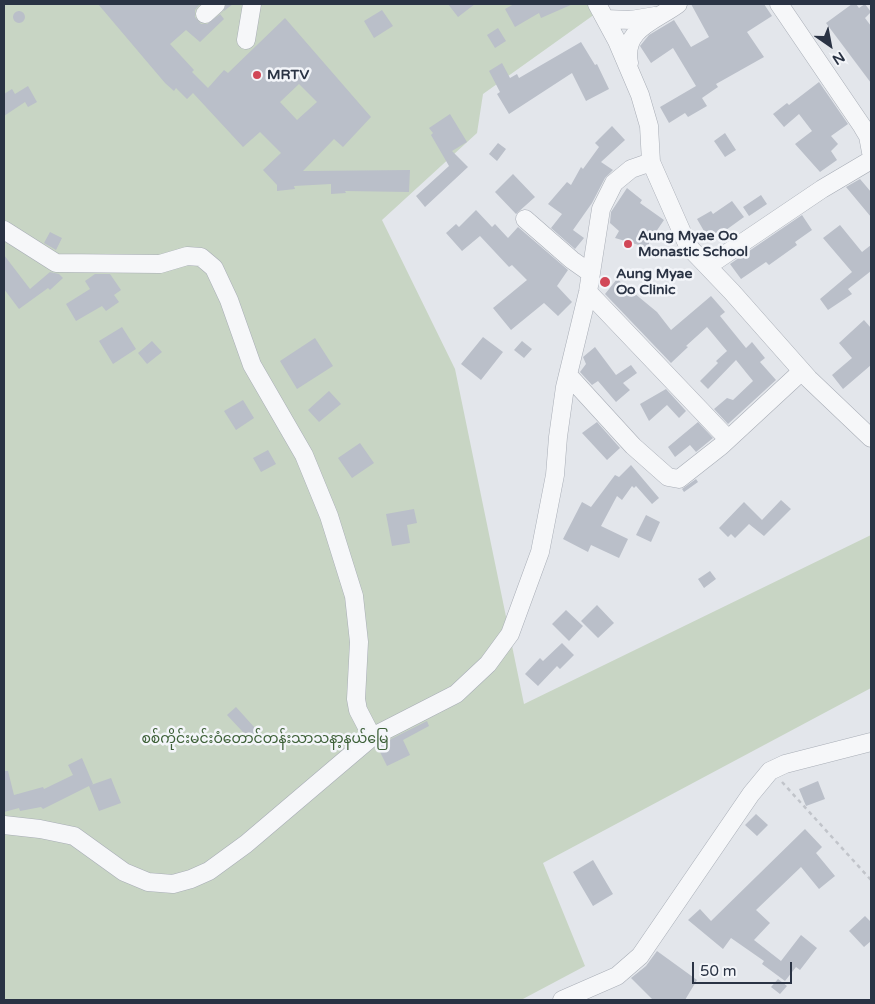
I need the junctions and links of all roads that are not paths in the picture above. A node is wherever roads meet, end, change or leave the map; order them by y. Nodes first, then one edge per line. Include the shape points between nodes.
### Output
1 (252, 4) edge
2 (678, 4) edge
3 (779, 4) edge
4 (601, 11) edge
5 (663, 15) junction
6 (246, 40) dead end
7 (631, 69) junction
8 (871, 152) edge
9 (871, 160) edge
10 (651, 162) junction
11 (525, 219) dead end
12 (4, 230) edge
13 (708, 266) junction
14 (589, 272) junction
15 (588, 292) junction
16 (802, 371) junction
17 (568, 376) junction
18 (871, 438) edge
19 (728, 439) junction
20 (372, 737) junction
21 (871, 742) edge
22 (4, 825) edge
23 (562, 1000) edge

1 - 6 street
2 - 5 street
3 - 8 street via 862,126
4 - 5 street via 631,20
4 - 7 street
5 - 7 street via 632,35 627,51
7 - 10 street via 649,126
9 - 13 street
10 - 13 street via 688,246
10 - 14 street via 631,169 614,183 601,209
11 - 14 street
12 - 20 street via 56,262 160,264 187,256 201,257 214,268 230,300 252,365 304,455 329,516 354,596 359,642 356,699
13 - 16 street
14 - 15 street
15 - 17 street
15 - 19 street
16 - 18 street
16 - 19 street
17 - 19 street via 633,446 668,478 679,479
17 - 20 street via 558,437 556,475 540,552 510,634 488,664 456,694
20 - 22 street via 246,844 209,871 173,884 148,882 124,872 74,836 40,828
21 - 23 street via 785,764 770,771 640,956 617,976

